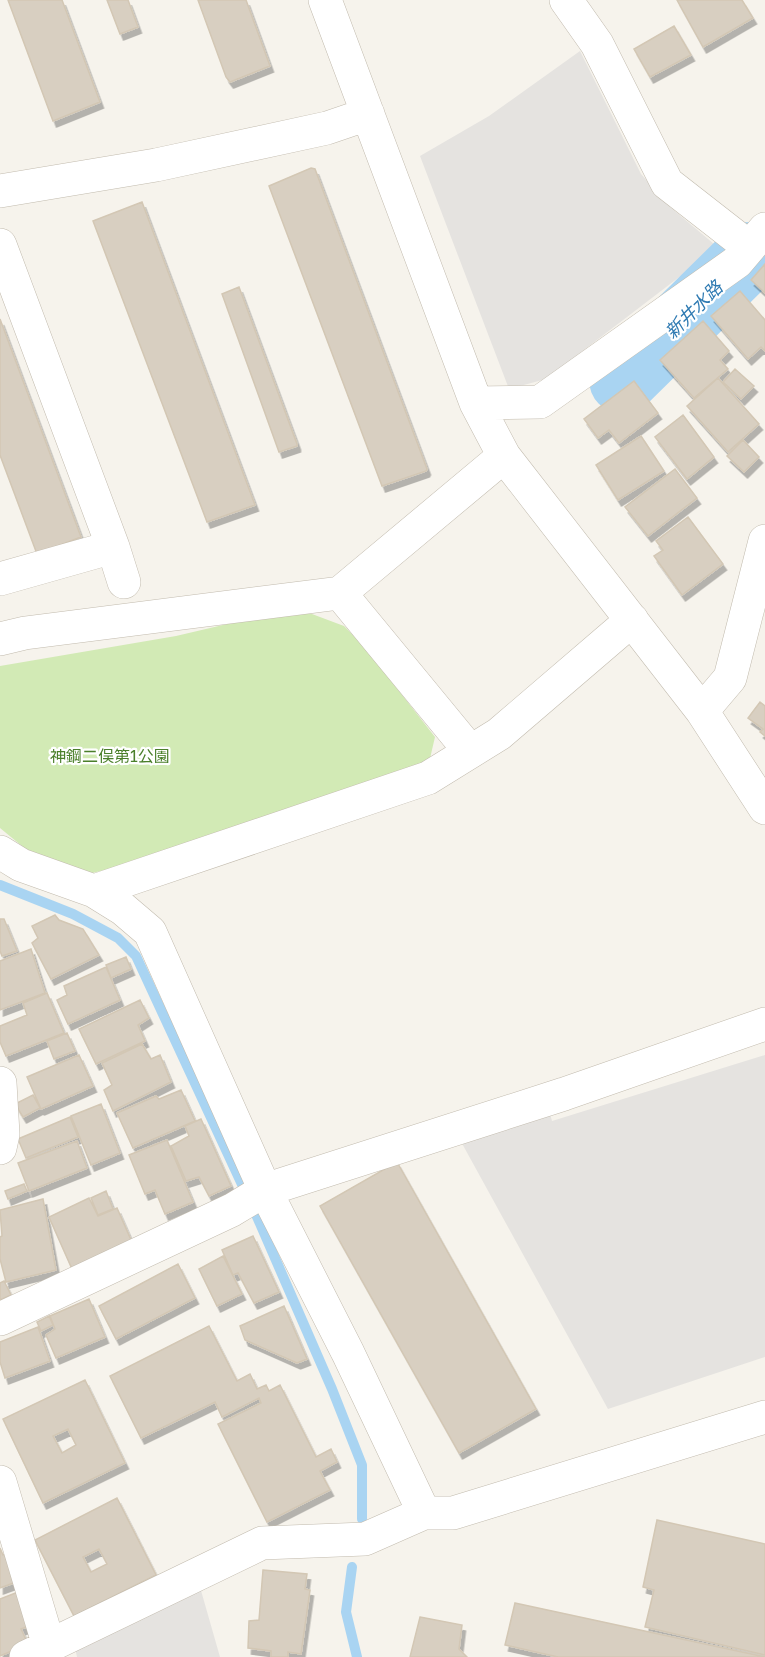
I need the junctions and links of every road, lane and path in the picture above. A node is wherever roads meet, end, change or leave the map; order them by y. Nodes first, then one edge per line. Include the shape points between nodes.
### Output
1 (325, 0) edge
2 (566, 0) edge
3 (368, 114) junction
4 (0, 191) edge
5 (757, 238) edge
6 (0, 244) edge
7 (476, 403) junction
8 (504, 456) junction
9 (765, 541) edge
10 (113, 547) junction
11 (0, 579) edge
12 (124, 582) dead end
13 (340, 593) junction
14 (632, 620) junction
15 (0, 639) edge
16 (702, 711) junction
17 (470, 751) junction
18 (765, 808) edge
19 (0, 852) edge
20 (94, 891) junction
21 (765, 1024) edge
22 (0, 1083) edge
23 (0, 1148) edge
24 (265, 1190) junction
25 (0, 1319) edge
26 (765, 1417) edge
27 (0, 1482) edge
28 (424, 1513) junction
29 (37, 1652) edge

1 - 3 street
2 - 5 street via 597,44 667,183
3 - 4 street via 327,128 156,165
3 - 7 street
5 - 7 street via 737,262 540,402
6 - 10 street
7 - 8 street
8 - 13 street
8 - 14 street
9 - 16 street via 730,678
10 - 11 street
10 - 12 street
13 - 15 street
13 - 17 street
14 - 16 street
14 - 17 street via 499,734
16 - 18 street
17 - 20 street via 428,777
19 - 20 street via 21,865
20 - 24 street via 150,932
21 - 24 street via 564,1094
22 - 23 street
24 - 25 street via 232,1210
24 - 28 street
26 - 28 street via 453,1513
27 - 29 street
28 - 29 street via 365,1539 262,1543

